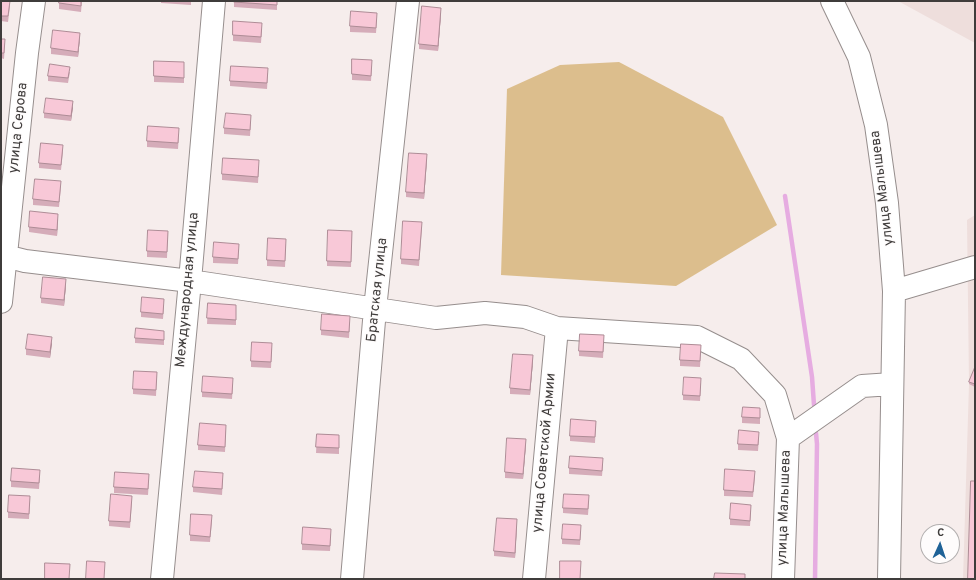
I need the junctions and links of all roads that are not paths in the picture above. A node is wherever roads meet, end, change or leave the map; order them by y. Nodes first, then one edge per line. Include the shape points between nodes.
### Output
1 (34, 1) edge
2 (214, 1) edge
3 (408, 1) edge
4 (832, 1) edge
5 (3, 256) edge
6 (975, 267) edge
7 (190, 281) junction
8 (894, 291) junction
9 (1, 302) edge
10 (375, 310) junction
11 (557, 328) junction
12 (892, 384) junction
13 (788, 438) junction
14 (162, 579) edge
15 (352, 579) edge
16 (534, 579) edge
17 (783, 579) edge
18 (889, 579) edge

1 - 5 street, улица Серова
2 - 7 street, Международная улица
3 - 10 street, Братская улица
4 - 8 street, улица Малышева via 859,57 876,125 887,203
5 - 7 street via 25,261
5 - 9 street, улица Серова
6 - 8 street
7 - 10 street
7 - 14 street, Международная улица
8 - 12 street, улица Малышева
10 - 11 street via 436,318 485,313 525,317
10 - 15 street, Братская улица
11 - 13 street via 697,337 741,360 775,395
11 - 16 street, улица Советской Армии
12 - 13 street, улица Малышева via 862,386
12 - 18 street, улица Малышева
13 - 17 street, улица Малышева

